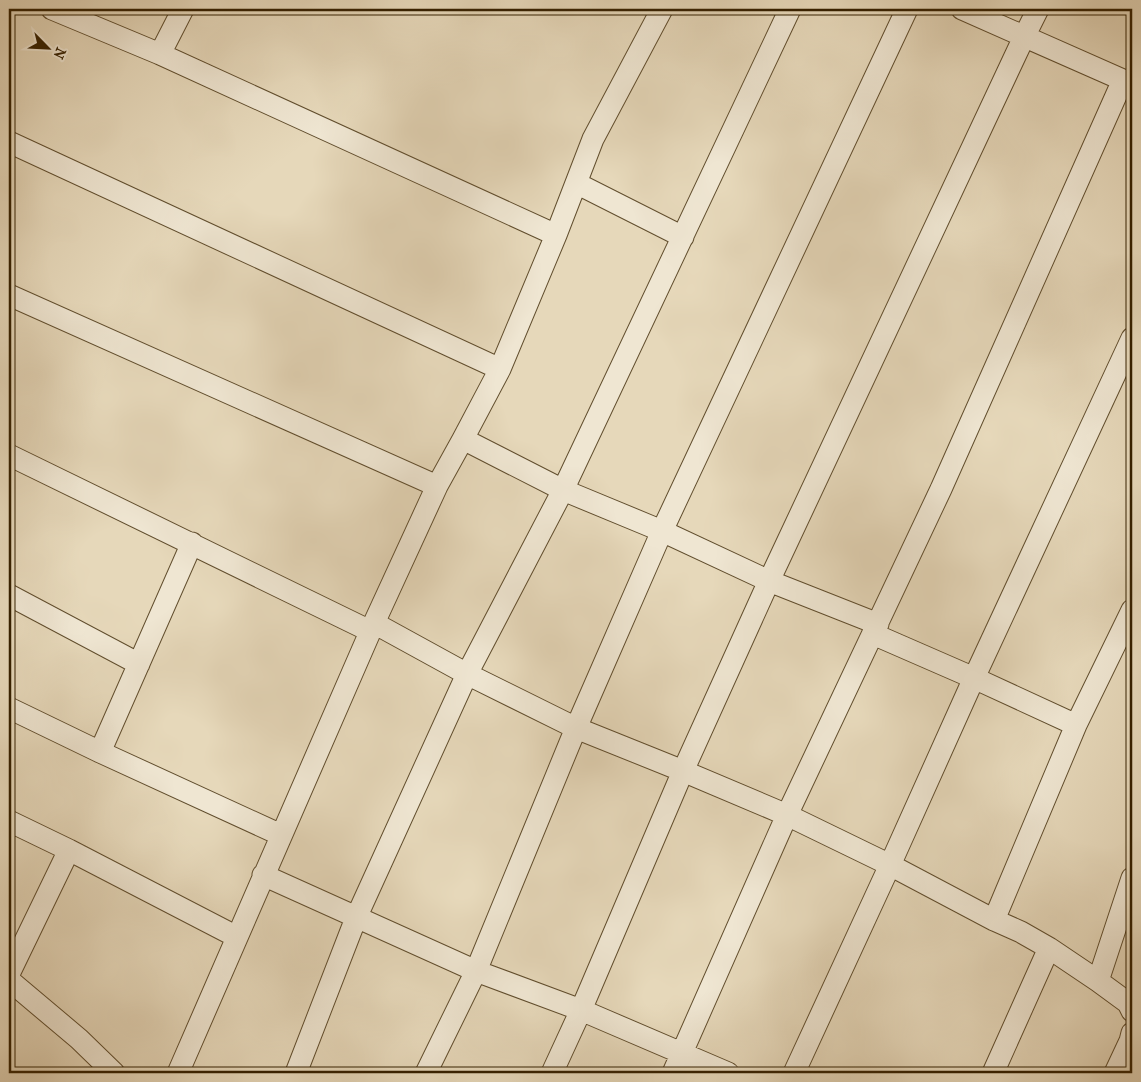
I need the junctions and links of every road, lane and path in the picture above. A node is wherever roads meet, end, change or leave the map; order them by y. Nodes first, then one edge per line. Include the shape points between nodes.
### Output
1 (52, 9) edge
2 (183, 9) edge
3 (662, 9) edge
4 (790, 9) edge
5 (906, 9) edge
6 (962, 9) edge
7 (1038, 9) edge
8 (1024, 36) junction
9 (160, 54) junction
10 (1127, 82) edge
11 (9, 142) edge
12 (576, 183) junction
13 (556, 235) junction
14 (683, 237) junction
15 (9, 295) edge
16 (1132, 338) edge
17 (500, 369) junction
18 (463, 439) junction
19 (9, 455) edge
20 (437, 486) junction
21 (563, 490) junction
22 (662, 531) junction
23 (192, 543) junction
24 (769, 581) junction
25 (9, 595) edge
26 (1132, 610) edge
27 (372, 627) junction
28 (876, 629) junction
29 (139, 664) junction
30 (467, 674) junction
31 (974, 678) junction
32 (9, 708) edge
33 (1076, 725) junction
34 (576, 728) junction
35 (100, 752) junction
36 (683, 771) junction
37 (787, 815) junction
38 (9, 821) edge
39 (281, 835) junction
40 (70, 850) junction
41 (890, 866) junction
42 (263, 875) junction
43 (1132, 880) edge
44 (356, 918) junction
45 (994, 920) junction
46 (237, 937) junction
47 (1049, 948) junction
48 (476, 971) junction
49 (9, 974) edge
50 (9, 980) edge
51 (1098, 981) junction
52 (581, 1010) junction
53 (1132, 1012) edge
54 (1132, 1033) edge
55 (683, 1054) junction
56 (114, 1073) edge
57 (178, 1073) edge
58 (296, 1073) edge
59 (426, 1073) edge
60 (552, 1073) edge
61 (673, 1073) edge
62 (728, 1073) edge
63 (794, 1073) edge
64 (993, 1073) edge
65 (1115, 1073) edge

1 - 9 street
2 - 9 street
3 - 12 street via 593,139
4 - 14 street
5 - 22 street
6 - 8 street
7 - 8 street
8 - 10 street
8 - 24 street
9 - 13 street
10 - 28 street
11 - 17 street
12 - 13 street
12 - 14 street
13 - 17 street
14 - 21 street
15 - 20 street
16 - 31 street
17 - 18 street
18 - 20 street
18 - 21 street
19 - 23 street
20 - 27 street
21 - 22 street
21 - 30 street
22 - 24 street
22 - 34 street
23 - 27 street
23 - 29 street
24 - 28 street
24 - 36 street
25 - 29 street
26 - 33 street
27 - 30 street
27 - 39 street
28 - 31 street
28 - 37 street
29 - 35 street
30 - 34 street
30 - 44 street
31 - 33 street
31 - 41 street
32 - 35 street
33 - 45 street
34 - 36 street
34 - 48 street
35 - 39 street
36 - 37 street
36 - 52 street
37 - 41 street
37 - 55 street
38 - 40 street
39 - 42 street
40 - 46 street
40 - 49 street
41 - 45 street
41 - 63 street
42 - 44 street
42 - 46 street
43 - 51 street
44 - 48 street
44 - 58 street
45 - 47 street
46 - 57 street
47 - 51 street
47 - 64 street
48 - 52 street
48 - 59 street
50 - 56 street
51 - 53 street via 1128,1003
52 - 55 street
52 - 60 street
54 - 65 street
55 - 61 street
55 - 62 street

